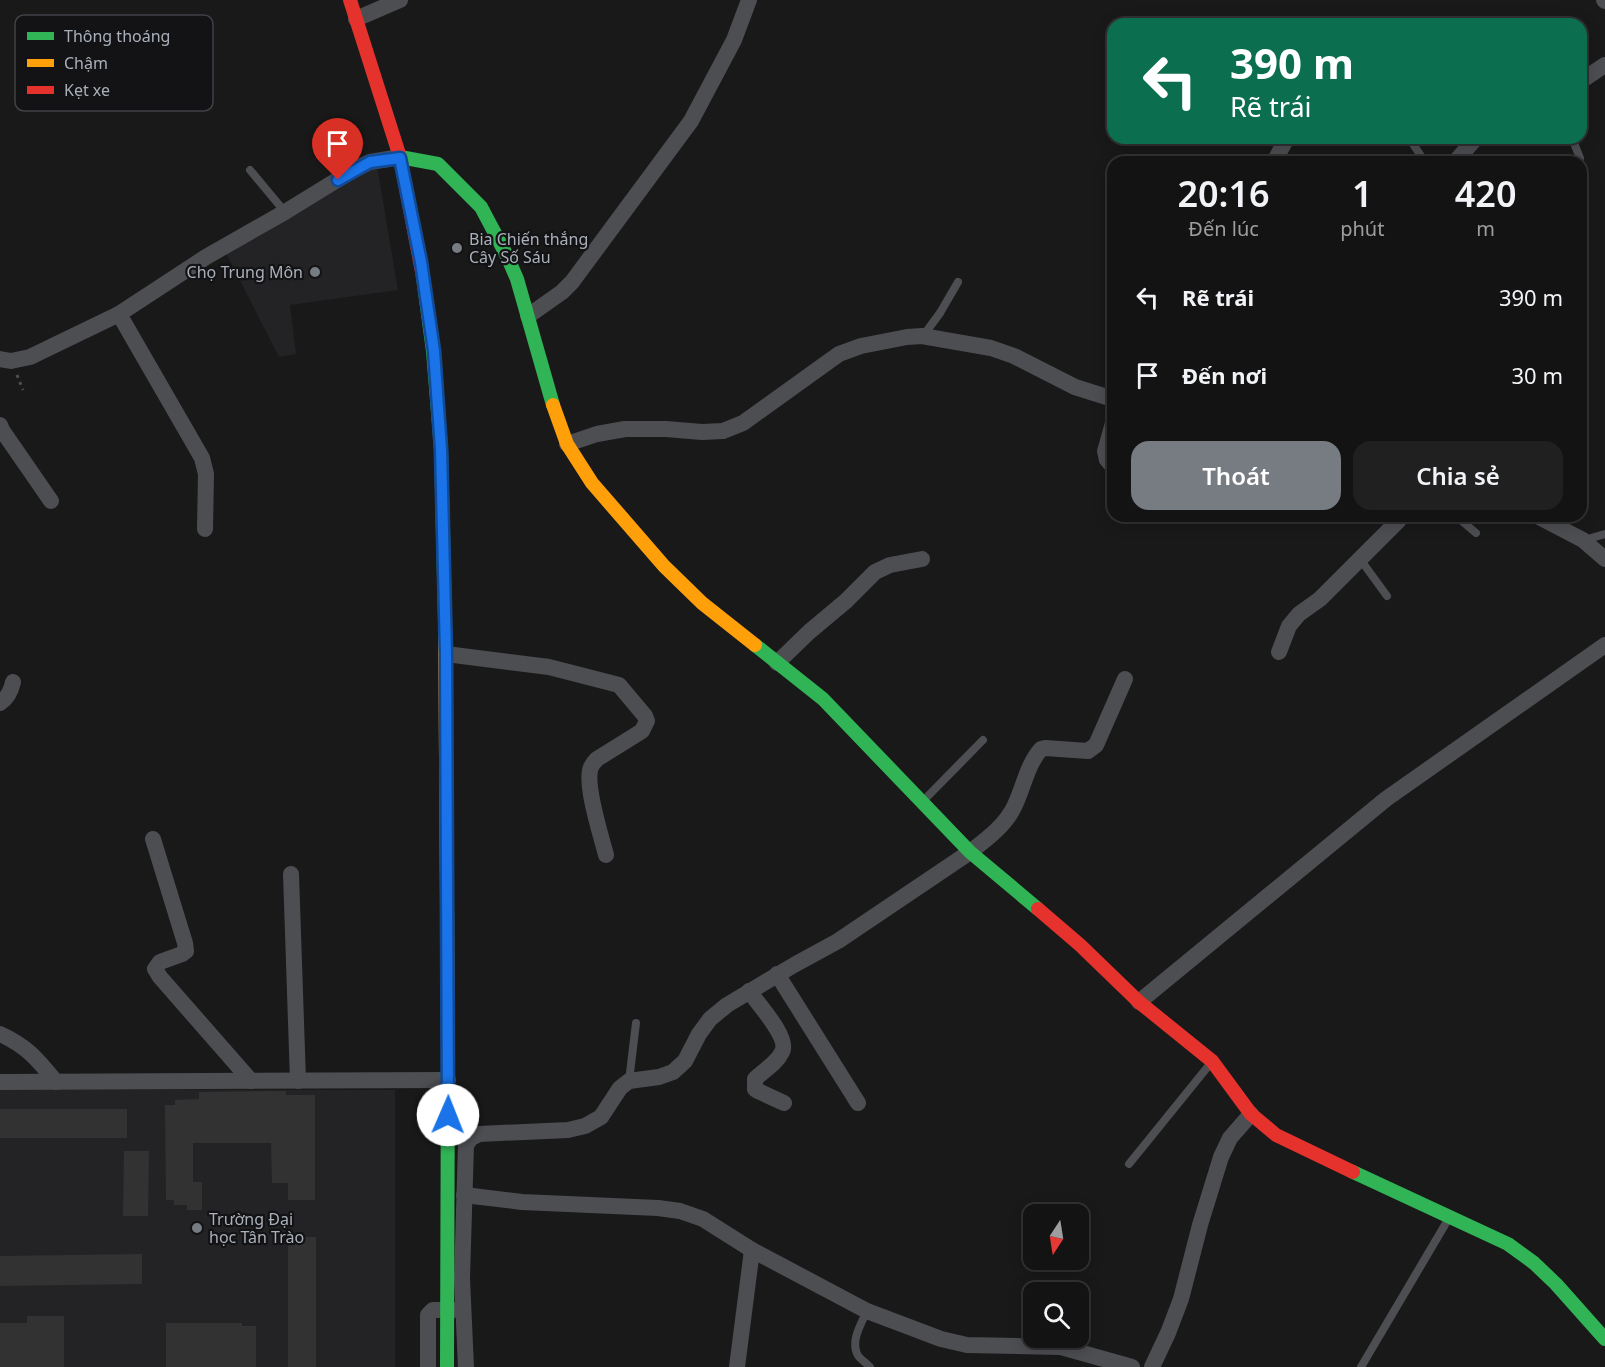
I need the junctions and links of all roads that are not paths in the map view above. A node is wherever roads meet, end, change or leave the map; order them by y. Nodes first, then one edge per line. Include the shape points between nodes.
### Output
1 (350, 0) edge
2 (400, 0) edge
3 (749, 0) edge
4 (356, 19) junction
5 (1605, 65) edge
6 (1587, 77) edge
7 (1471, 144) edge
8 (1460, 156) edge
9 (400, 158) junction
10 (250, 170) dead end
11 (285, 212) junction
12 (958, 282) dead end
13 (119, 315) junction
14 (528, 316) junction
15 (922, 336) junction
16 (0, 359) edge
17 (1107, 397) edge
18 (0, 425) edge
19 (1107, 430) edge
20 (567, 444) junction
21 (1107, 466) edge
22 (51, 501) dead end
23 (1397, 522) edge
24 (1463, 522) edge
25 (1548, 522) edge
26 (205, 529) dead end
27 (1476, 533) dead end
28 (1605, 534) edge
29 (1583, 540) junction
30 (922, 559) dead end
31 (1360, 559) junction
32 (1605, 559) edge
33 (1387, 596) dead end
34 (1605, 645) edge
35 (1279, 652) dead end
36 (446, 654) junction
37 (777, 663) junction
38 (1125, 679) dead end
39 (13, 682) dead end
40 (0, 703) edge
41 (984, 740) dead end
42 (921, 802) junction
43 (153, 839) dead end
44 (970, 852) junction
45 (606, 855) dead end
46 (291, 874) dead end
47 (777, 974) junction
48 (749, 992) junction
49 (1139, 1002) junction
50 (636, 1023) dead end
51 (0, 1034) edge
52 (1212, 1061) junction
53 (448, 1080) junction
54 (251, 1081) junction
55 (298, 1081) junction
56 (629, 1081) junction
57 (0, 1082) edge
58 (56, 1082) junction
59 (784, 1102) dead end
60 (858, 1103) dead end
61 (1251, 1114) junction
62 (1129, 1164) dead end
63 (464, 1195) junction
64 (1450, 1217) junction
65 (752, 1250) junction
66 (455, 1310) junction
67 (867, 1311) junction
68 (1605, 1339) edge
69 (428, 1367) edge
70 (447, 1367) edge
71 (466, 1367) edge
72 (737, 1367) edge
73 (870, 1367) edge
74 (1132, 1367) edge
75 (1152, 1367) edge
76 (1360, 1367) edge

1 - 4 main road
2 - 4 street
3 - 14 street via 734,40 691,121 572,282
4 - 9 main road
5 - 6 street
7 - 8 street
9 - 11 street via 370,162 355,169
9 - 14 main road via 438,164 481,207 507,255
9 - 36 main road via 434,351 441,449
10 - 11 lane
11 - 13 street via 206,257
12 - 15 lane
13 - 16 street via 30,357
13 - 26 street via 202,458 206,474
14 - 20 main road
15 - 17 street via 991,348 1075,387
15 - 20 street via 861,346 840,354 743,423 723,431 625,429
18 - 22 street
19 - 21 lane via 1101,451
20 - 37 main road via 592,483 664,566 702,603
23 - 31 street
24 - 27 lane
25 - 29 street
28 - 29 lane
29 - 32 street
30 - 37 street via 875,572
31 - 33 lane
31 - 35 street via 1299,614 1289,626
34 - 49 street via 1386,800
36 - 45 street via 549,667 619,685 645,716 647,722 642,731 592,765 592,797
36 - 53 main road
37 - 42 main road via 823,699
38 - 44 street via 1096,745 1088,751 1041,749 1008,817
39 - 40 street via 11,691
41 - 42 lane
42 - 44 main road
43 - 54 street via 186,951 160,962 155,969
44 - 47 street via 838,941
44 - 49 main road via 1080,945
46 - 55 street
47 - 48 street
47 - 60 street
48 - 56 street via 710,1018 685,1061 673,1072
48 - 59 street via 784,1043 781,1055 755,1079 755,1089
49 - 52 main road
50 - 56 lane
51 - 58 street via 28,1050
52 - 61 main road
52 - 62 lane
53 - 55 street
53 - 66 main road
54 - 55 street
54 - 58 street
56 - 63 street via 602,1117 585,1126 479,1134 471,1138 466,1145
57 - 58 street
61 - 64 main road via 1276,1135
61 - 75 street via 1230,1138 1221,1157 1181,1299
63 - 65 street via 512,1202 680,1211 703,1219
63 - 66 street
64 - 68 main road via 1508,1244 1534,1263
64 - 76 lane
65 - 67 street
65 - 72 street
66 - 69 street via 433,1310 428,1315
66 - 70 main road
66 - 71 street
67 - 73 lane via 855,1345 859,1357
67 - 74 street via 958,1343 1061,1347

